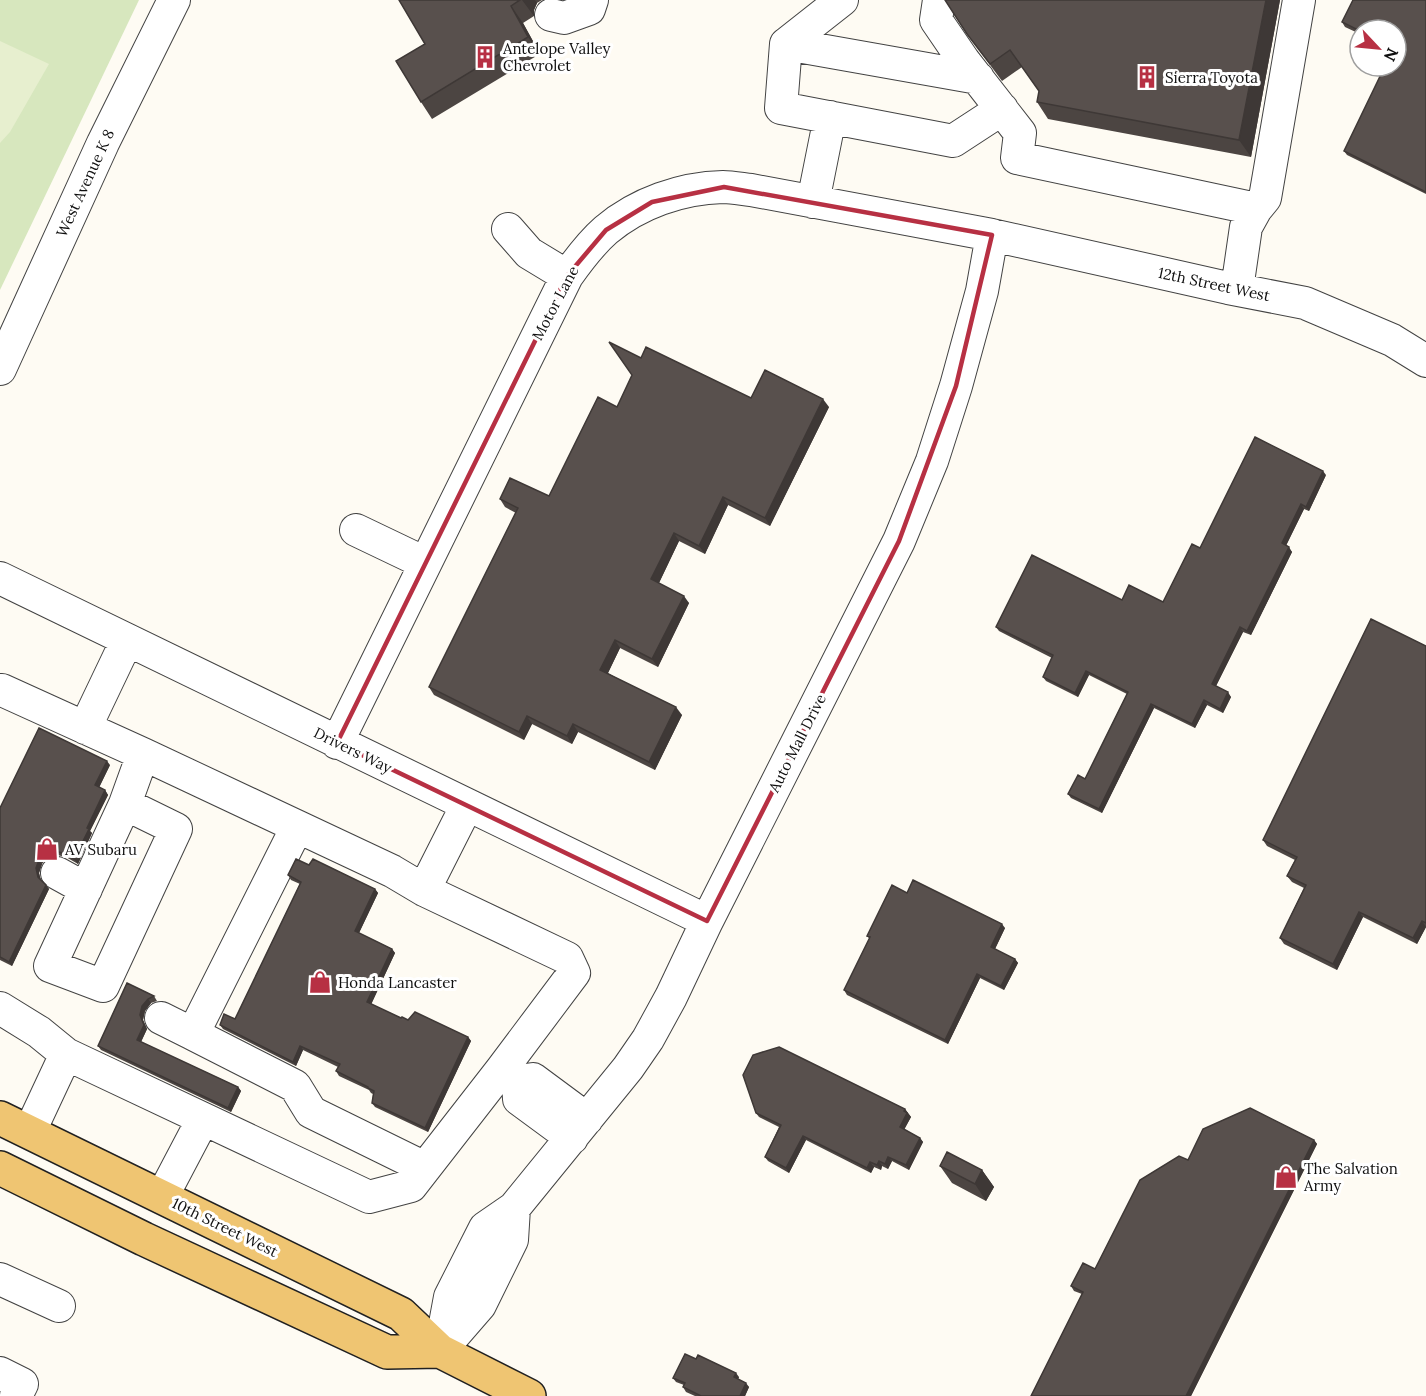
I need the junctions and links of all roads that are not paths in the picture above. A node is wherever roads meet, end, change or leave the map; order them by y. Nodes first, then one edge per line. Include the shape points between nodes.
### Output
1 (174, 0) edge
2 (592, 0) edge
3 (842, 0) edge
4 (939, 0) edge
5 (1299, 0) edge
6 (551, 15) dead end
7 (786, 44) junction
8 (978, 78) junction
9 (1002, 109) junction
10 (830, 117) junction
11 (813, 202) junction
12 (1256, 209) junction
13 (508, 229) dead end
14 (992, 235) junction
15 (567, 276) junction
16 (1237, 289) junction
17 (1426, 361) edge
18 (0, 369) edge
19 (356, 530) dead end
20 (424, 563) junction
21 (0, 578) edge
22 (127, 640) junction
23 (0, 690) edge
24 (84, 728) junction
25 (337, 743) junction
26 (143, 754) junction
27 (125, 804) junction
28 (467, 805) junction
29 (297, 827) junction
30 (57, 873) dead end
31 (86, 889) junction
32 (424, 890) junction
33 (707, 921) junction
34 (0, 1008) edge
35 (161, 1018) dead end
36 (193, 1034) junction
37 (66, 1054) junction
38 (510, 1075) junction
39 (0, 1118) edge
40 (203, 1119) junction
41 (580, 1128) junction
42 (15, 1134) edge
43 (425, 1168) junction
44 (3, 1176) edge
45 (162, 1197) junction
46 (218, 1224) junction
47 (0, 1279) edge
48 (59, 1306) dead end
49 (440, 1351) junction
50 (0, 1373) edge
51 (16, 1396) edge
52 (529, 1396) edge

1 - 18 street, West Avenue K 8 via 103,143
2 - 6 street via 589,9 564,18
3 - 7 street
4 - 8 street via 936,20
5 - 12 street via 1265,198
7 - 8 street
7 - 10 street via 781,108
8 - 9 street
9 - 10 street via 953,141
9 - 12 street via 1020,133 1017,158
10 - 11 street
11 - 14 street, Motor Lane
11 - 15 street, Motor Lane via 724,187 675,194 628,214 606,230
12 - 16 street via 1246,227
13 - 15 street via 529,253
14 - 16 street, 12th Street West
14 - 33 street, Auto Mall Drive via 982,291 956,386 932,460 899,541
15 - 20 street, Motor Lane
16 - 17 street, 12th Street West via 1305,303 1392,340
19 - 20 street
20 - 25 street, Motor Lane
21 - 22 street, Drivers Way
22 - 24 street
22 - 25 street, Drivers Way
23 - 24 street
24 - 26 street
25 - 28 street, Drivers Way
26 - 27 street
26 - 29 street
27 - 31 street
27 - 31 street via 176,829 103,986 50,966
28 - 32 street
28 - 33 street, Drivers Way
29 - 32 street
29 - 36 street
30 - 31 street
32 - 38 street via 567,958 574,974
33 - 41 street, Auto Mall Drive via 648,1039
34 - 37 street
35 - 36 street
36 - 43 street via 296,1086 311,1112
37 - 40 street
37 - 42 street
38 - 41 street via 519,1099
38 - 43 street
39 - 42 main road, 10th Street West
40 - 43 street via 369,1197 411,1186
40 - 45 street
41 - 49 street, Auto Mall Drive via 514,1208 512,1240 480,1305
42 - 45 main road, 10th Street West
44 - 46 main road via 37,1168 64,1174 159,1218
44 - 49 main road, 10th Street West via 387,1352
45 - 46 main road, 10th Street West
46 - 49 main road, 10th Street West via 401,1314
47 - 48 street
49 - 52 main road, 10th Street West
50 - 51 street via 22,1384

